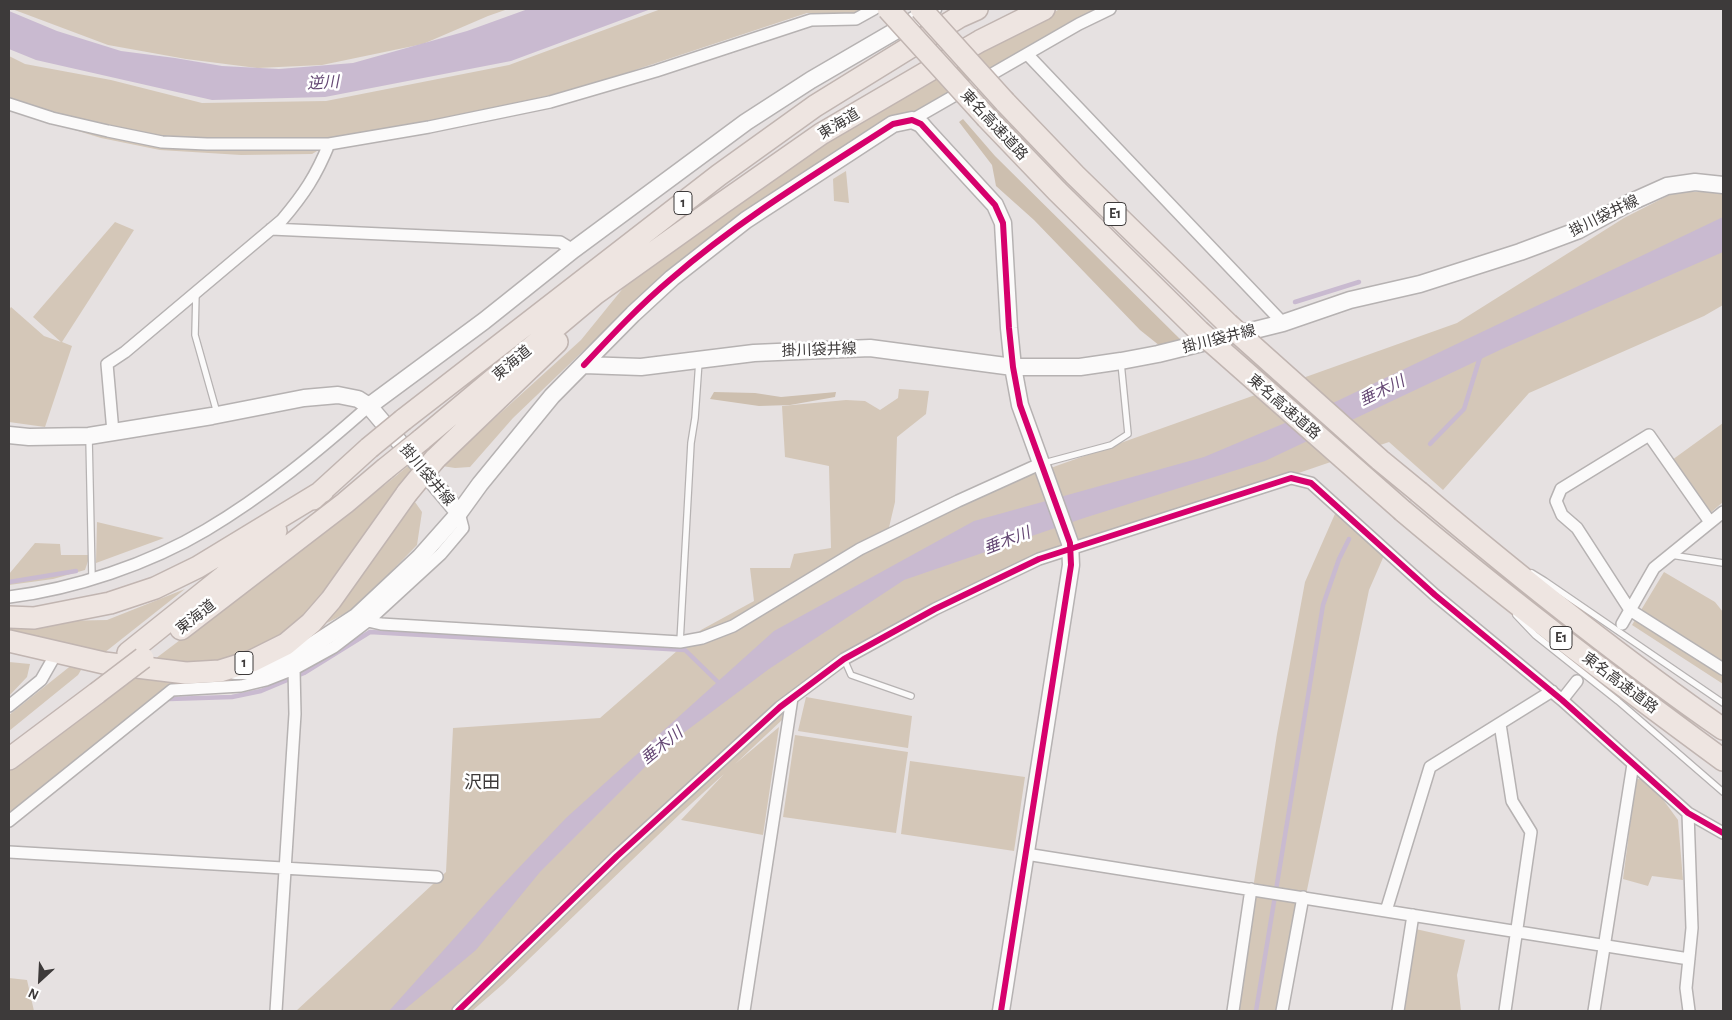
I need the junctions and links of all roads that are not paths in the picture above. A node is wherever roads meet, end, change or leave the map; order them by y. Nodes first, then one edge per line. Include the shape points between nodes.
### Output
1 (874, 9) edge
2 (888, 9) edge
3 (921, 9) edge
4 (933, 9) edge
5 (977, 9) edge
6 (1044, 9) edge
7 (1110, 9) edge
8 (1027, 54) junction
9 (9, 104) edge
10 (912, 120) junction
11 (329, 144) junction
12 (1723, 184) edge
13 (271, 229) junction
14 (573, 250) junction
15 (646, 258) junction
16 (196, 292) junction
17 (1283, 323) junction
18 (699, 359) junction
19 (1121, 361) junction
20 (584, 365) junction
21 (1013, 368) junction
22 (369, 406) junction
23 (218, 415) junction
24 (113, 432) junction
25 (9, 435) edge
26 (90, 436) junction
27 (1044, 469) junction
28 (323, 491) junction
29 (1723, 512) edge
30 (459, 513) junction
31 (1710, 522) junction
32 (1070, 546) junction
33 (1484, 547) junction
34 (1669, 555) junction
35 (1723, 563) edge
36 (1469, 566) junction
37 (92, 578) junction
38 (9, 597) edge
39 (1502, 601) dead end
40 (1508, 608) dead end
41 (1630, 610) junction
42 (9, 617) edge
43 (368, 621) junction
44 (1622, 624) dead end
45 (9, 641) edge
46 (680, 642) junction
47 (57, 652) junction
48 (135, 656) junction
49 (844, 659) junction
50 (294, 669) junction
51 (1723, 669) edge
52 (220, 671) junction
53 (1577, 681) dead end
54 (92, 689) junction
55 (1552, 691) junction
56 (911, 696) dead end
57 (792, 698) junction
58 (1562, 700) junction
59 (1723, 703) edge
60 (9, 706) edge
61 (1500, 724) junction
62 (1723, 729) edge
63 (9, 746) edge
64 (9, 759) edge
65 (1723, 760) edge
66 (1633, 764) junction
67 (1723, 792) edge
68 (1688, 813) junction
69 (9, 821) edge
70 (1723, 833) edge
71 (9, 852) edge
72 (1026, 854) junction
73 (285, 868) junction
74 (437, 877) dead end
75 (1251, 889) junction
76 (1299, 897) junction
77 (1386, 911) junction
78 (1413, 915) junction
79 (1517, 931) junction
80 (1604, 945) junction
81 (1689, 959) junction
82 (276, 1011) edge
83 (458, 1011) edge
84 (744, 1011) edge
85 (1001, 1011) edge
86 (1233, 1011) edge
87 (1282, 1011) edge
88 (1398, 1011) edge
89 (1505, 1011) edge
90 (1594, 1011) edge
91 (1689, 1011) edge

1 - 11 street via 856,19 811,20 550,102
2 - 36 highway, 東名高速道路 / E1, bridge via 1057,191 1199,331 1402,511
3 - 33 highway, 東名高速道路 / E1, bridge via 1075,175 1228,324
4 - 14 main road via 746,122
5 - 28 highway, 東海道 / 1, bridge via 815,106 719,175 403,420
6 - 15 highway, 東海道 / 1 via 980,41 821,134
7 - 8 street
8 - 10 street
8 - 17 street
9 - 11 street via 52,118 162,142
10 - 20 main road via 893,124 746,220 672,278
10 - 21 main road via 927,131 995,205 1003,223
11 - 13 street via 303,195
12 - 17 main road, 掛川袋井線 via 1694,182 1667,186 1579,230 1520,252 1420,284 1350,300
13 - 14 street via 560,242
13 - 16 street
14 - 22 main road
15 - 48 highway, 東海道 / 1, bridge via 595,294 345,503
15 - 52 highway, 1, bridge via 435,459 311,623 286,644 252,661
16 - 23 lane via 195,335
16 - 24 street via 107,364
17 - 19 main road, 掛川袋井線
18 - 20 main road, 掛川袋井線 via 641,367
18 - 21 main road, 掛川袋井線 via 870,348
18 - 46 lane
19 - 21 main road, 掛川袋井線
19 - 27 lane via 1128,434 1111,445
20 - 30 main road, 掛川袋井線 via 552,396
21 - 27 main road via 1020,405
22 - 23 main road, 掛川袋井線 via 358,399 338,395 304,398
22 - 30 main road, 掛川袋井線
22 - 37 street via 277,482 205,530 121,569
23 - 24 main road, 掛川袋井線
24 - 26 main road, 掛川袋井線
25 - 26 main road, 掛川袋井線
26 - 37 lane
27 - 32 main road
27 - 46 street via 958,501 860,549 734,626
28 - 42 highway, 1 via 198,567 155,588 110,603 34,618
28 - 48 highway, 東海道 / 1
29 - 31 street
30 - 43 street via 463,528 441,554
30 - 52 main road via 420,557 356,617 275,666 253,671
31 - 34 street
31 - 41 street via 1649,435 1561,489 1556,501 1562,515 1577,528
32 - 49 street via 935,609
32 - 55 street via 1292,478 1311,483 1435,594
32 - 72 main road via 1071,565
33 - 59 lane via 1545,581
33 - 62 highway, 東名高速道路 / E1
34 - 35 lane
34 - 41 street via 1654,568
36 - 39 lane
36 - 65 highway, 東名高速道路 / E1
37 - 38 street
40 - 67 lane via 1535,635 1618,701
41 - 44 street
41 - 51 street
43 - 46 street
43 - 50 street via 334,647
45 - 47 highway, 1
47 - 52 highway, 1 via 161,671
47 - 60 street via 41,680
48 - 54 highway, 東海道 / 1
49 - 56 lane via 851,675
49 - 57 street
50 - 69 street via 241,686 172,690
50 - 73 street via 295,714
53 - 58 street
54 - 63 highway, 東海道 / 1
54 - 64 highway, 東海道 / 1
55 - 58 street
55 - 61 street
57 - 83 street via 617,856
57 - 84 street
58 - 66 street
61 - 77 street via 1430,767
61 - 79 street via 1512,801 1531,832
66 - 68 street
66 - 80 street
68 - 70 street
68 - 81 street via 1692,928
71 - 73 street
72 - 75 street
72 - 85 main road
73 - 74 street
73 - 82 street
75 - 76 street
75 - 86 street
76 - 77 street
76 - 87 street
77 - 78 street
78 - 79 street
78 - 88 street
79 - 80 street
79 - 89 street
80 - 81 street
80 - 90 street
81 - 91 street via 1686,988

